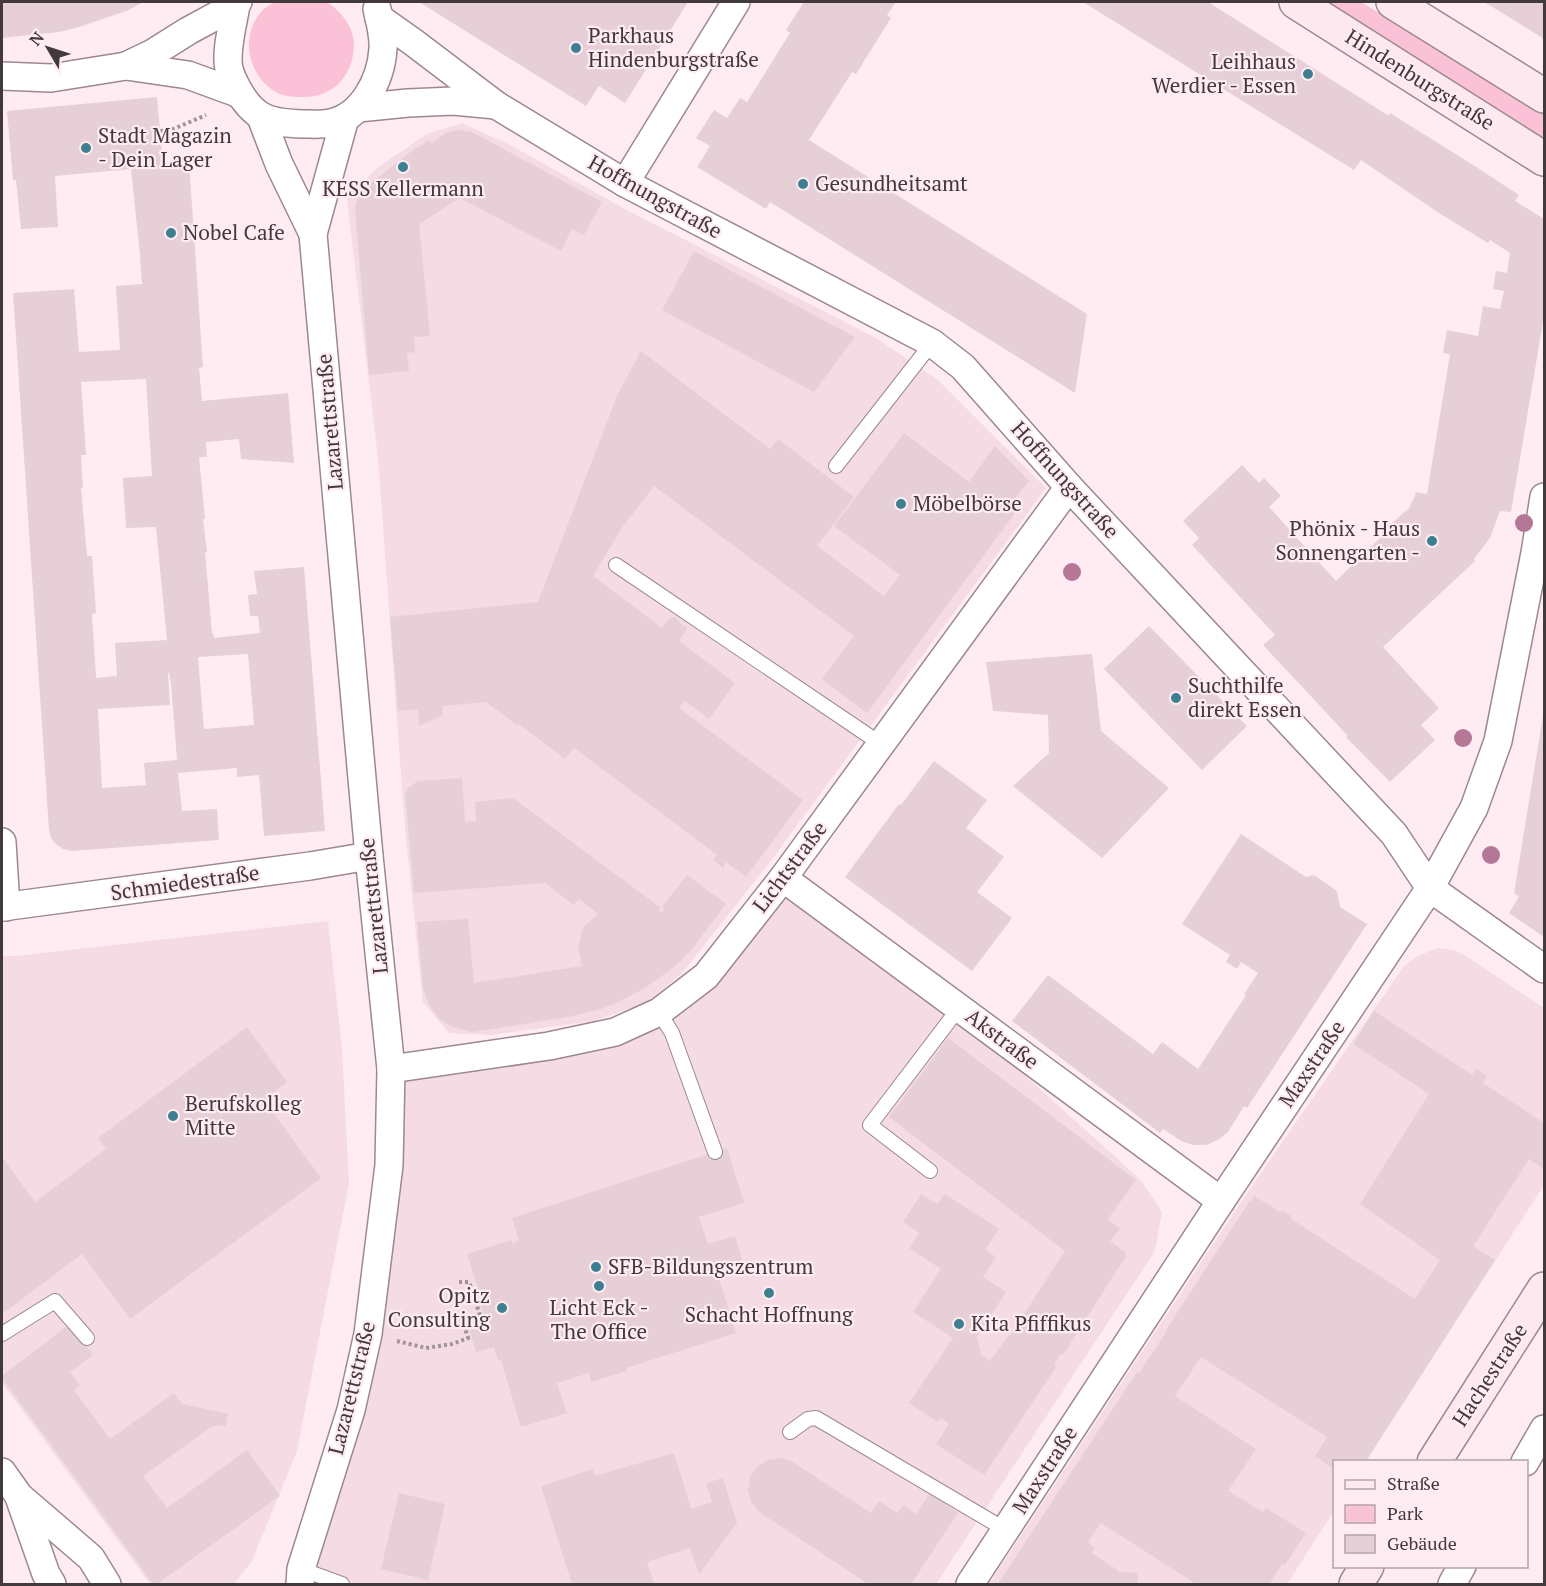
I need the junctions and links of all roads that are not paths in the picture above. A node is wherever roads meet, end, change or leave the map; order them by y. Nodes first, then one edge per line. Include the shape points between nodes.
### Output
1 (736, 2) edge
2 (1296, 2) edge
3 (1393, 2) edge
4 (237, 3) edge
5 (376, 7) edge
6 (126, 66) junction
7 (2, 76) edge
8 (240, 94) junction
9 (1545, 96) edge
10 (496, 105) junction
11 (351, 113) junction
12 (261, 117) junction
13 (1545, 159) edge
14 (625, 183) junction
15 (313, 234) junction
16 (932, 343) junction
17 (836, 466) dead end
18 (1069, 487) junction
19 (1545, 497) edge
20 (616, 565) dead end
21 (881, 744) junction
22 (2, 842) edge
23 (369, 856) junction
24 (783, 878) junction
25 (1430, 888) junction
26 (4, 907) edge
27 (1545, 969) edge
28 (959, 1008) junction
29 (659, 1012) junction
30 (391, 1069) junction
31 (715, 1152) dead end
32 (930, 1171) dead end
33 (1221, 1201) junction
34 (1545, 1289) edge
35 (2, 1334) edge
36 (87, 1338) dead end
37 (1545, 1429) edge
38 (790, 1432) dead end
39 (1435, 1460) edge
40 (1526, 1460) edge
41 (2, 1472) edge
42 (19, 1496) junction
43 (1006, 1530) junction
44 (1366, 1568) edge
45 (1461, 1568) edge
46 (295, 1579) edge
47 (52, 1584) edge
48 (107, 1584) edge
49 (342, 1584) edge
50 (970, 1584) edge
51 (1356, 1584) edge
52 (1452, 1584) edge

1 - 14 street
2 - 13 main road, Hindenburgstraße
3 - 9 main road
4 - 6 street
4 - 8 street via 228,62
5 - 10 street, Hoffnungstraße via 413,42
5 - 11 street, Lazarettstraße via 383,38 380,68 371,89
6 - 7 street via 51,78
6 - 8 street via 188,75
8 - 12 street
10 - 11 street, Hoffnungstraße via 453,101 408,103
10 - 14 street, Hoffnungstraße
11 - 12 street, Hoffnungstraße via 330,123 312,124 278,123
11 - 15 street, Lazarettstraße
12 - 15 street, Lazarettstraße
14 - 16 street, Hoffnungstraße
15 - 23 street, Lazarettstraße
16 - 17 lane
16 - 18 street, Hoffnungstraße via 963,367
18 - 21 street, Lichtstraße
18 - 25 street, Hoffnungstraße via 1394,834
19 - 25 street, Maxstraße via 1498,741 1474,808
20 - 21 lane
21 - 24 street, Lichtstraße
22 - 26 street
23 - 26 street, Schmiedestraße
23 - 30 street, Lazarettstraße
24 - 28 street, Akstraße
24 - 29 street, Lichtstraße via 706,976
25 - 27 street, Hoffnungstraße
25 - 33 street, Maxstraße
28 - 32 lane via 870,1125
28 - 33 street, Akstraße
29 - 30 street, Lichtstraße via 604,1035
29 - 31 lane via 672,1033
30 - 46 street, Lazarettstraße via 389,1165 368,1334 351,1410
33 - 43 street, Maxstraße
34 - 39 main road, Hachestraße
35 - 36 lane via 55,1301
37 - 40 street
38 - 43 lane via 816,1418
41 - 42 street
42 - 47 street
42 - 48 street via 91,1558
43 - 50 street, Maxstraße
44 - 51 main road
45 - 52 street
46 - 49 lane

